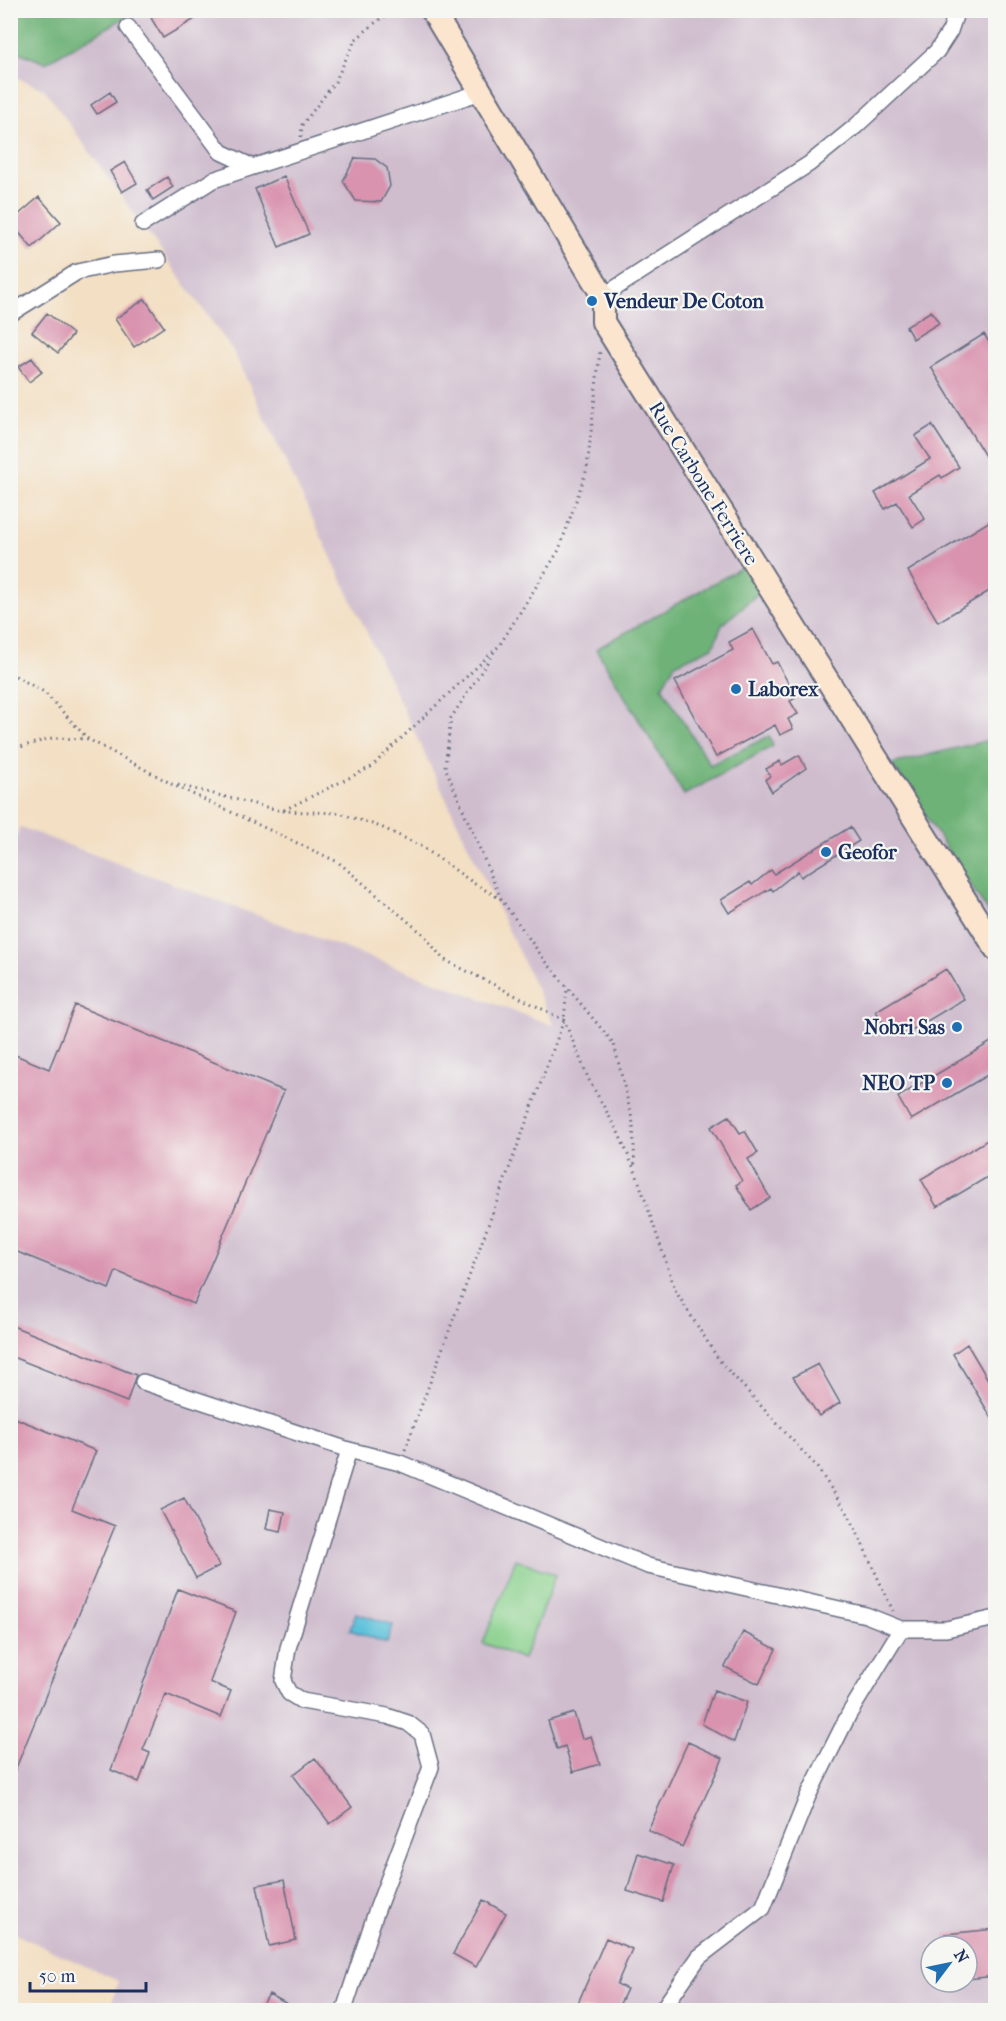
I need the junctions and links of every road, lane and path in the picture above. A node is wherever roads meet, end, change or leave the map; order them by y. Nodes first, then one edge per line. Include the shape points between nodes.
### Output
1 (405, 10) edge
2 (432, 10) edge
3 (957, 10) edge
4 (128, 27) dead end
5 (481, 92) junction
6 (300, 151) junction
7 (253, 167) junction
8 (143, 224) dead end
9 (159, 260) dead end
10 (603, 296) junction
11 (10, 314) edge
12 (603, 322) junction
13 (499, 645) junction
14 (10, 673) edge
15 (88, 739) junction
16 (10, 750) edge
17 (171, 784) junction
18 (282, 811) junction
19 (501, 899) junction
20 (996, 949) edge
21 (567, 987) junction
22 (564, 1020) junction
23 (636, 1173) junction
24 (143, 1383) dead end
25 (349, 1450) junction
26 (400, 1463) junction
27 (996, 1618) edge
28 (901, 1629) junction
29 (344, 2010) edge
30 (662, 2010) edge

1 - 6 path via 381,18 355,40 335,82 303,125
2 - 5 street
3 - 10 street via 937,51 809,164
4 - 7 street via 221,152
5 - 6 street
5 - 10 street
6 - 7 street
7 - 8 street via 213,180
9 - 11 street via 77,272
10 - 12 street
12 - 13 path via 587,469 559,550
12 - 20 street, Rue Carbone Ferriere
13 - 18 path via 371,767
13 - 19 path via 451,718 445,767
14 - 15 path via 44,692
15 - 16 path via 52,738
15 - 17 path
17 - 18 path
17 - 22 path via 338,862 424,935 443,959
18 - 19 path via 339,813 381,827 421,846
19 - 21 path
21 - 22 path
21 - 23 path via 615,1044 633,1123
22 - 23 path
22 - 26 path
23 - 28 path via 676,1292 719,1360 816,1466 836,1495
24 - 25 street
25 - 26 street
25 - 29 street via 288,1648 283,1681 289,1693 302,1701 408,1723 422,1734 431,1767 376,1911
26 - 28 street via 648,1566 866,1615
27 - 28 street via 945,1629
28 - 30 street via 849,1714 808,1796 763,1908 699,1957

